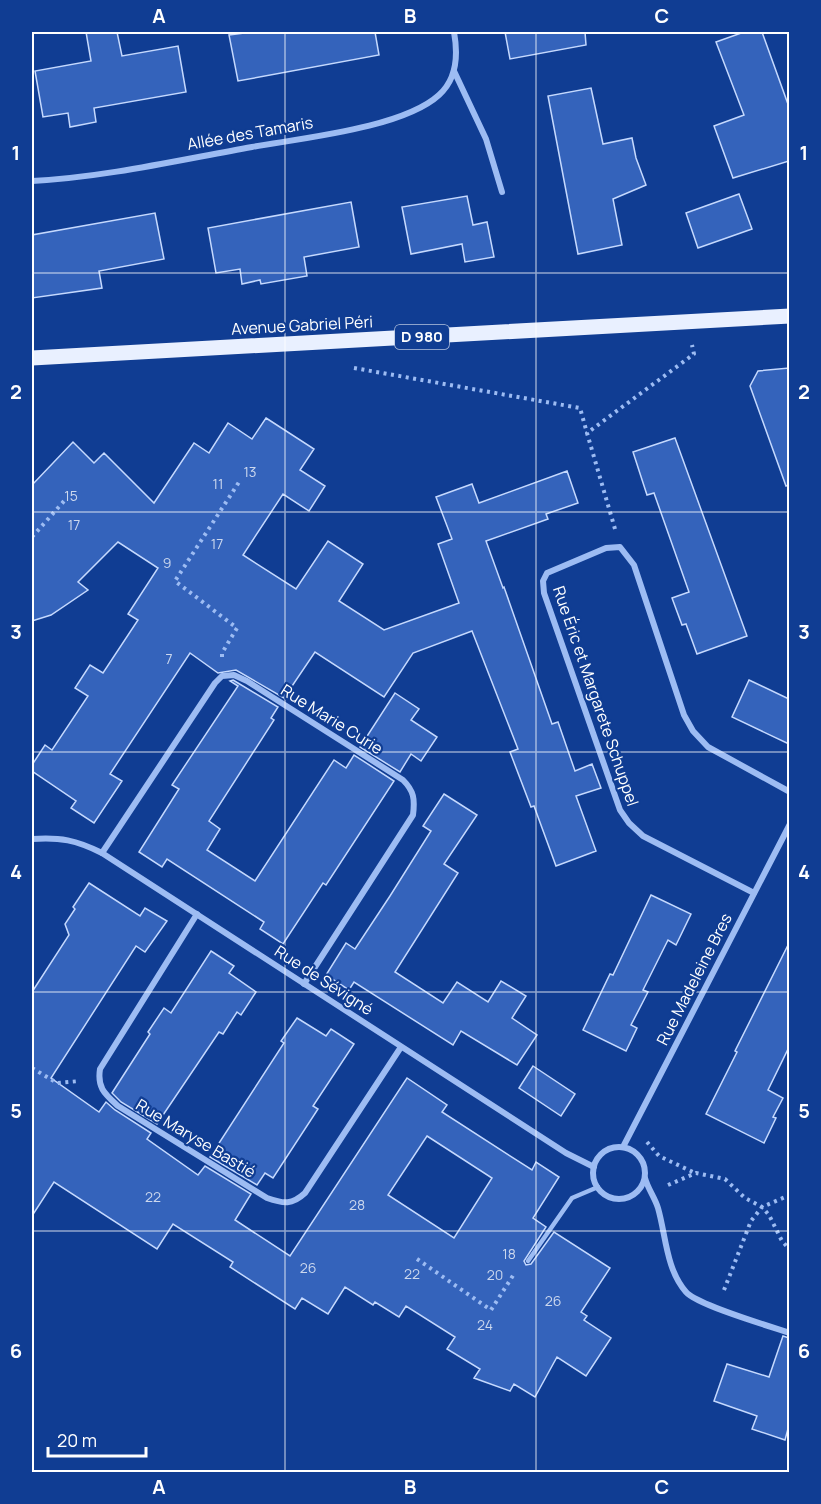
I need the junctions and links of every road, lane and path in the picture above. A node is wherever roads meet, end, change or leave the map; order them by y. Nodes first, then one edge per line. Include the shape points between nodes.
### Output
1 (454, 32) edge
2 (454, 71) junction
3 (32, 181) edge
4 (502, 192) dead end
5 (789, 316) edge
6 (687, 323) junction
7 (32, 358) edge
8 (354, 368) dead end
9 (587, 433) junction
10 (241, 479) dead end
11 (65, 500) dead end
12 (32, 537) edge
13 (620, 547) junction
14 (222, 676) junction
15 (789, 792) edge
16 (789, 824) edge
17 (32, 839) edge
18 (102, 853) junction
19 (754, 893) junction
20 (197, 914) junction
21 (304, 984) junction
22 (401, 1047) junction
23 (32, 1068) edge
24 (98, 1080) junction
25 (633, 1125) junction
26 (623, 1147) junction
27 (594, 1167) junction
28 (696, 1173) junction
29 (645, 1178) junction
30 (598, 1187) junction
31 (651, 1193) junction
32 (789, 1195) edge
33 (762, 1207) junction
34 (789, 1250) edge
35 (417, 1259) dead end
36 (528, 1261) joint
37 (716, 1307) junction
38 (789, 1333) edge

1 - 2 street, Allée des Tamaris
2 - 3 street, Allée des Tamaris via 448,86 437,97 418,109 376,124 131,169
2 - 4 street, Allée des Tamaris via 486,139
5 - 6 main road, Avenue Gabriel Péri / D 980
6 - 7 main road, Avenue Gabriel Péri / D 980
6 - 9 path via 694,354
8 - 9 path via 580,408
9 - 13 path
10 - 14 path via 174,581 237,628 222,653
11 - 12 path
13 - 15 street via 634,565 684,715 693,731 708,747
13 - 19 street, Rue Éric et Margarete Schuppel via 606,548 547,573 543,581 620,810 643,836
14 - 18 street
14 - 21 street, Rue Marie Curie via 234,675 247,681 412,789 413,814
16 - 19 street, Rue Madeleine Bres
17 - 18 street, Rue de Sévigné via 64,838
18 - 20 street, Rue de Sévigné
19 - 25 street, Rue Madeleine Bres
20 - 21 street, Rue de Sévigné
20 - 24 street via 100,1069
21 - 22 street, Rue de Sévigné
22 - 24 street, Rue Maryse Bastié via 305,1193 295,1202 267,1198 118,1106
22 - 27 street, Rue de Sévigné
23 - 24 path via 57,1083
25 - 26 street, Rue Madeleine Bres
25 - 28 path via 659,1156
26 - 27 street via 602,1153
26 - 29 street via 641,1158
27 - 30 street
28 - 31 path
28 - 33 path via 725,1179 745,1198
29 - 30 street via 637,1191 624,1198 610,1196
29 - 31 street
30 - 36 lane via 572,1198
31 - 37 street via 658,1206 675,1276 687,1293
32 - 33 path
33 - 34 path
33 - 37 path via 751,1221
35 - 36 path via 491,1310 518,1269
37 - 38 street

